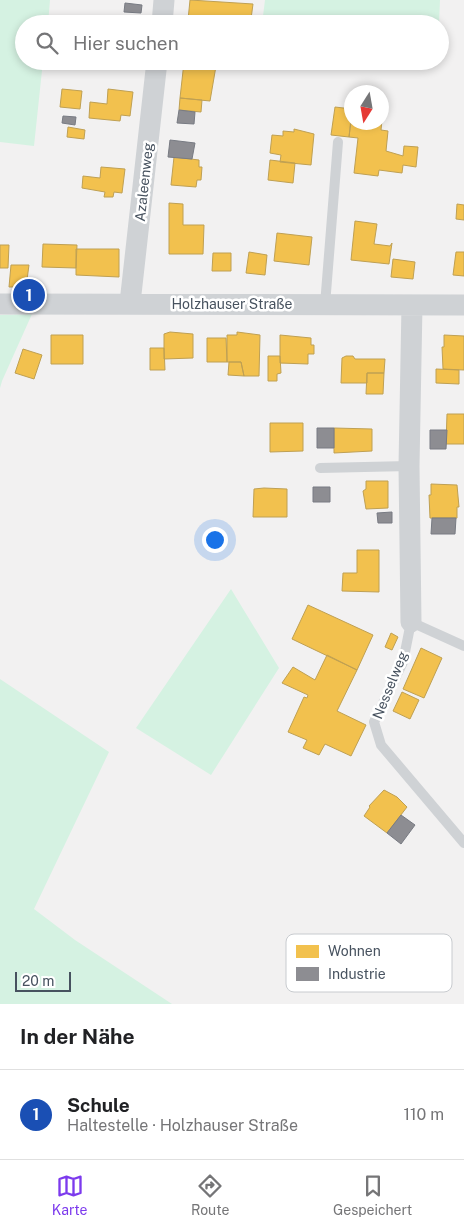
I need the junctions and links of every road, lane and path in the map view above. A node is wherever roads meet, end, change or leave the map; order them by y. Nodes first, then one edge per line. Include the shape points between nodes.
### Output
1 (164, 0) edge
2 (163, 15) edge
3 (156, 70) edge
4 (338, 142) dead end
5 (130, 303) junction
6 (0, 304) edge
7 (324, 305) junction
8 (412, 305) junction
9 (464, 306) edge
10 (409, 466) junction
11 (320, 468) dead end
12 (411, 622) junction
13 (464, 646) edge
14 (464, 843) edge

1 - 2 street
3 - 5 street, Azaleenweg
4 - 7 lane
5 - 6 street, Holzhauser Straße
5 - 7 street, Holzhauser Straße
7 - 8 street, Holzhauser Straße
8 - 9 street, Holzhauser Straße
8 - 10 street, Nesselweg
10 - 11 lane
10 - 12 street, Nesselweg
12 - 13 lane
12 - 14 lane, Nesselweg via 403,662 374,722 381,745

